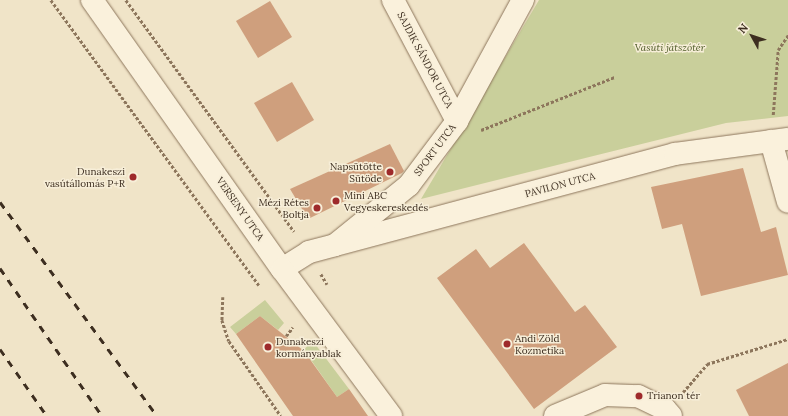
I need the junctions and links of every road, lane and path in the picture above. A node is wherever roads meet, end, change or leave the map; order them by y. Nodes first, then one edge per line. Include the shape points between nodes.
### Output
1 (51, 0) edge
2 (92, 0) edge
3 (126, 0) edge
4 (393, 0) edge
5 (523, 0) edge
6 (788, 35) edge
7 (615, 77) dead end
8 (457, 121) junction
9 (479, 131) dead end
10 (779, 140) edge
11 (788, 202) edge
12 (335, 245) junction
13 (309, 252) junction
14 (282, 269) junction
15 (259, 285) dead end
16 (328, 286) dead end
17 (223, 296) dead end
18 (294, 325) dead end
19 (286, 336) dead end
20 (788, 339) edge
21 (668, 412) edge
22 (281, 416) edge
23 (391, 416) edge
24 (555, 416) edge

1 - 15 path
2 - 14 street, VERSENY UTCA
3 - 13 path
4 - 8 street, SAJDIK SÁNDOR UTCA
5 - 8 street, SPORT UTCA
6 - 10 path via 778,50
7 - 9 path
8 - 12 street, SPORT UTCA via 409,185
10 - 11 street
10 - 12 street, PAVILON UTCA via 675,154
12 - 13 street, SPORT UTCA
13 - 14 street, SPORT UTCA
13 - 16 path
14 - 23 street, VERSENY UTCA
17 - 22 path via 222,320 229,341
18 - 19 path
20 - 21 path via 707,364
21 - 24 street via 638,396 605,395

